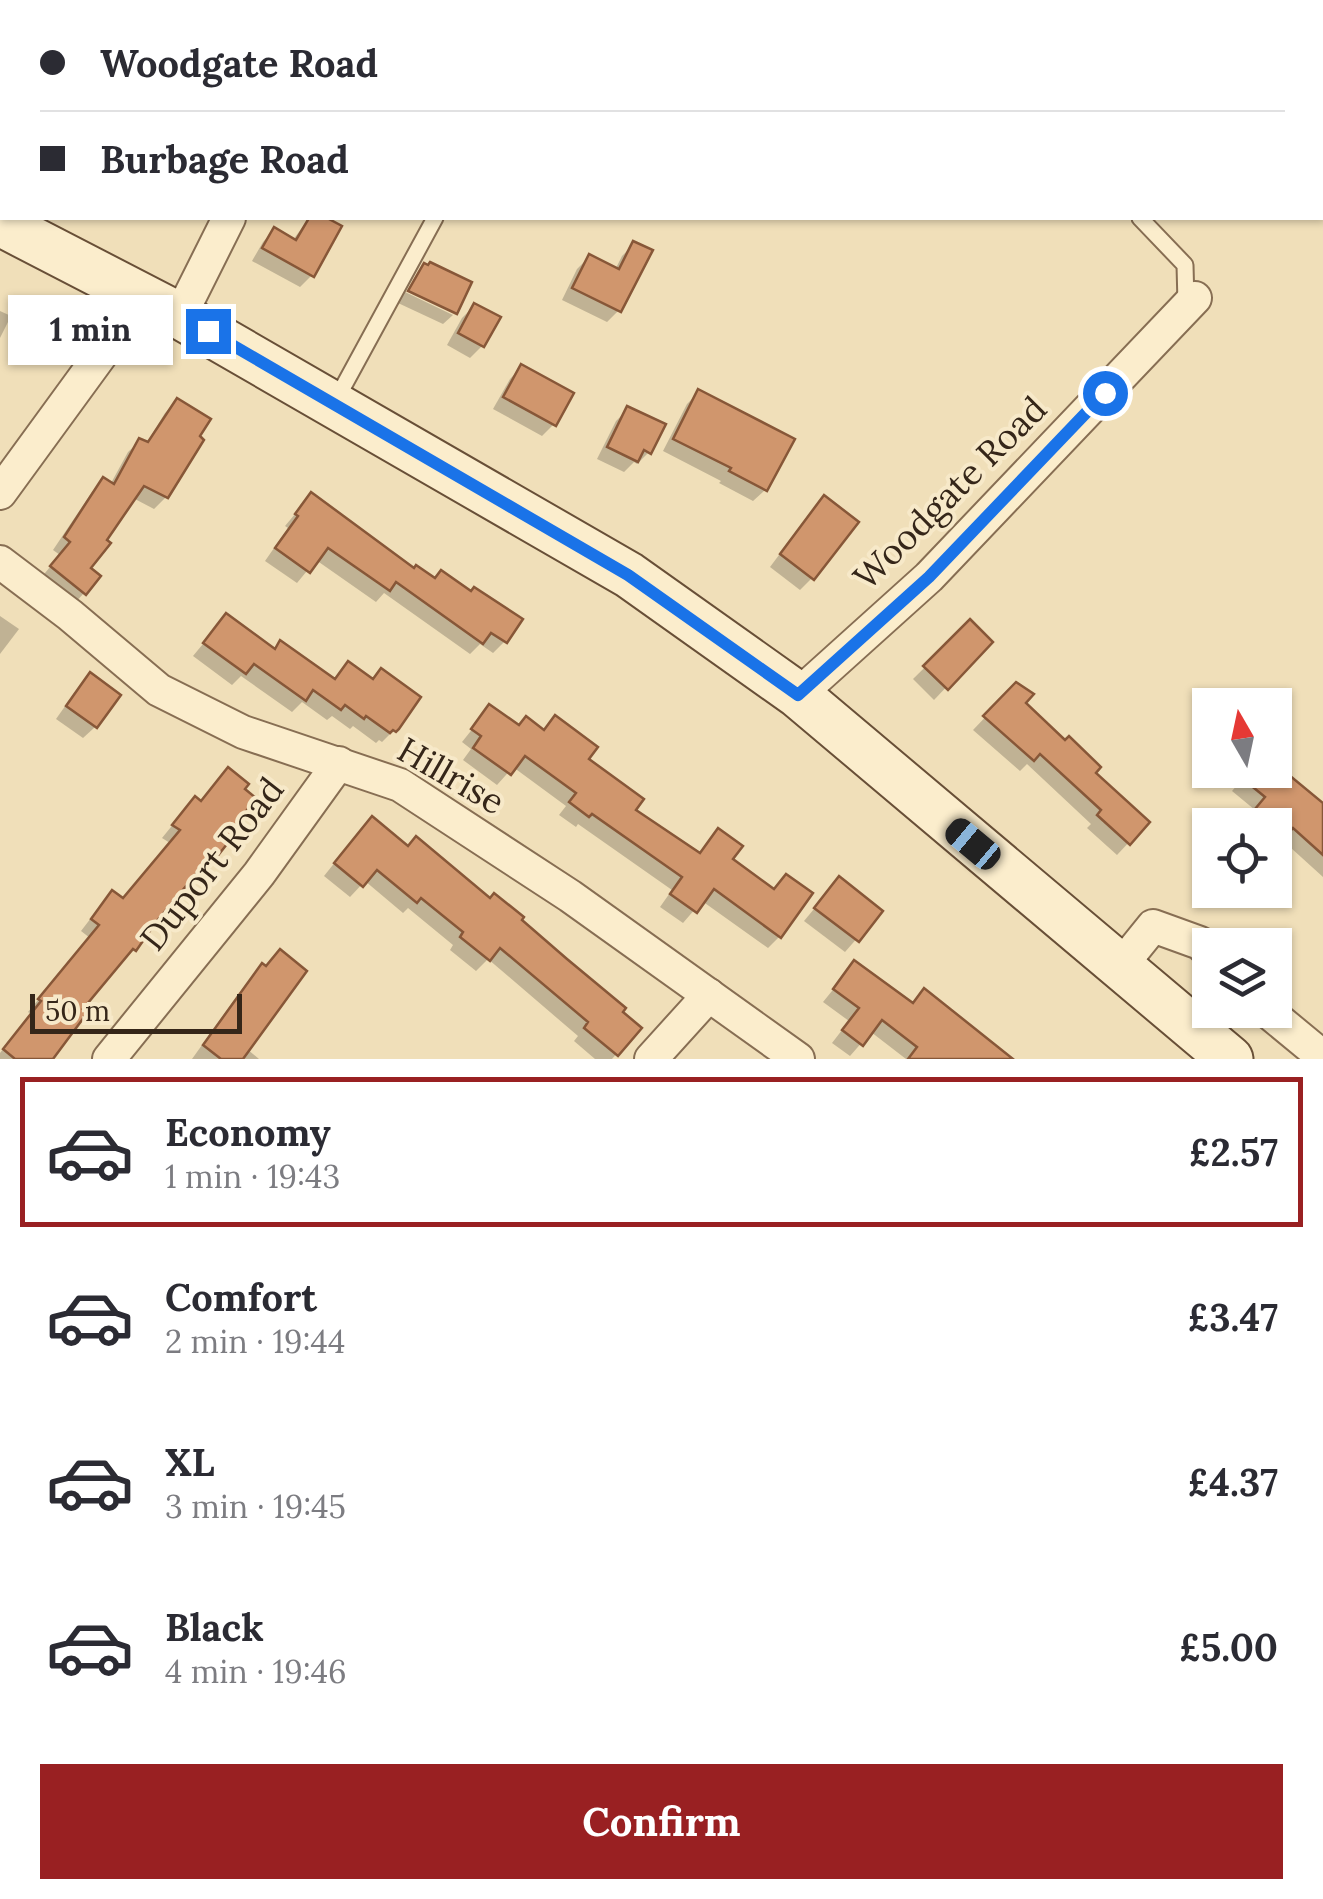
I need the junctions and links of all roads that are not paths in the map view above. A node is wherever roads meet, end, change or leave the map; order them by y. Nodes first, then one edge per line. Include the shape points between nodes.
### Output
1 (227, 220) edge
2 (434, 220) edge
3 (1142, 220) edge
4 (0, 223) edge
5 (1191, 303) joint
6 (162, 306) junction
7 (334, 404) junction
8 (0, 493) edge
9 (0, 562) edge
10 (798, 695) junction
11 (339, 763) junction
12 (1192, 940) edge
13 (1120, 968) junction
14 (709, 995) junction
15 (1288, 1028) edge
16 (1323, 1057) edge
17 (109, 1059) edge
18 (651, 1059) edge
19 (798, 1059) edge
20 (1230, 1059) edge

1 - 6 street
2 - 7 lane
3 - 5 lane via 1185,265
4 - 6 main road
5 - 10 street, Woodgate Road via 929,577
6 - 7 main road
6 - 8 street
7 - 10 main road via 628,575
9 - 11 street, Hillrise via 159,690 242,732
10 - 13 main road
11 - 14 street, Hillrise via 400,785
11 - 17 street, Duport Road
12 - 13 street via 1154,926
13 - 20 main road
14 - 18 street
14 - 19 street, Hillrise
15 - 16 street

